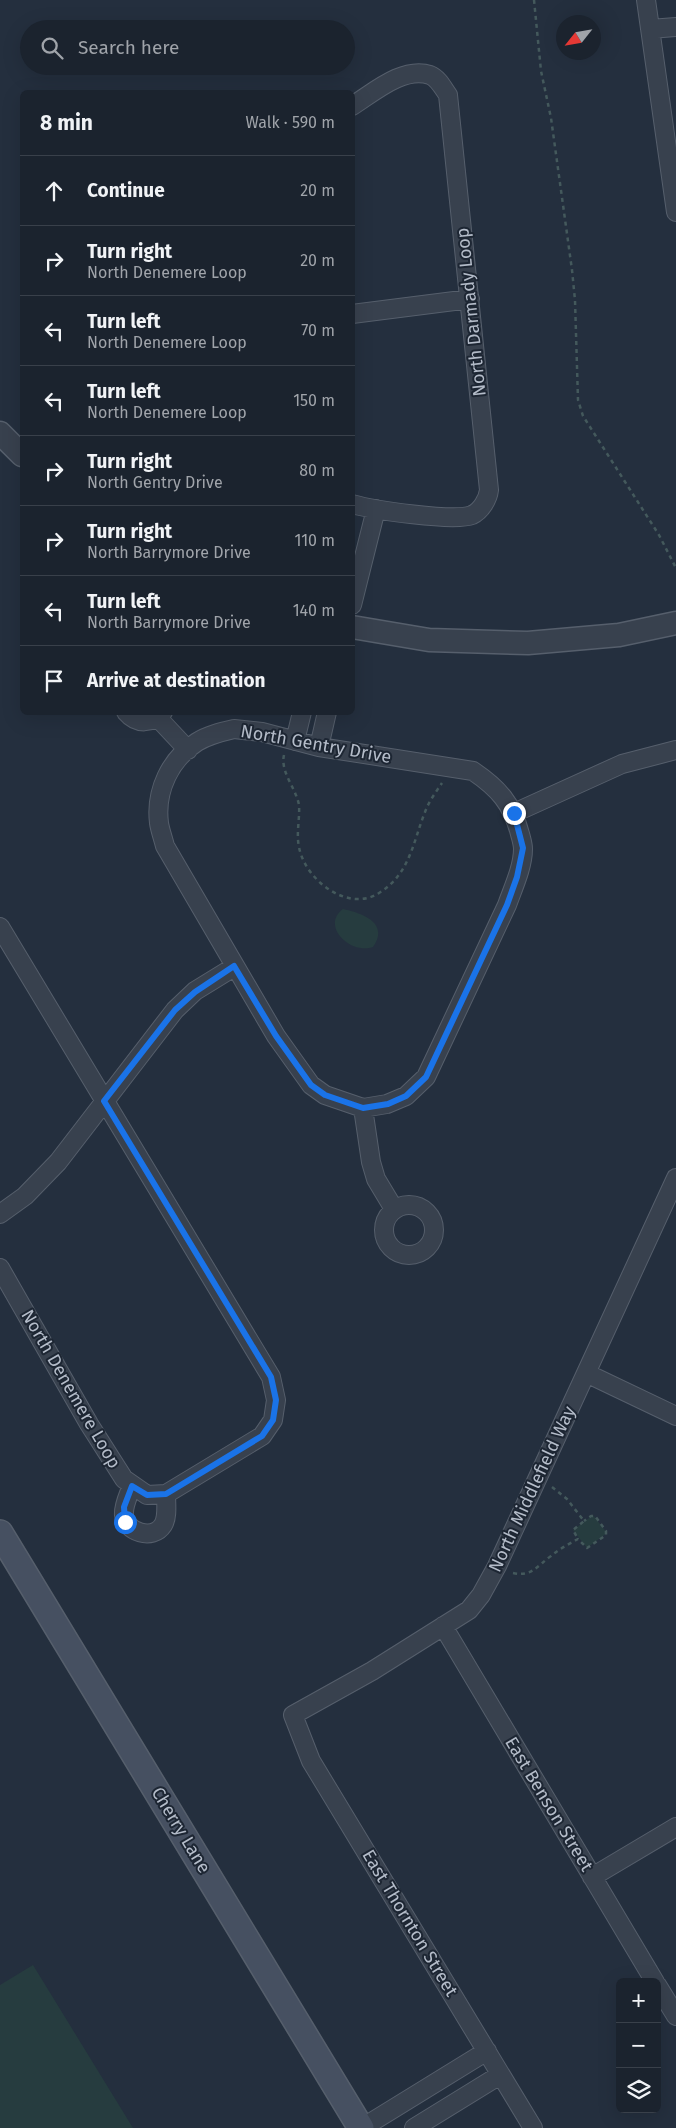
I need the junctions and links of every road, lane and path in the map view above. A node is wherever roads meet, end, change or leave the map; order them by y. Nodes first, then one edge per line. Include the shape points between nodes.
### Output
1 (534, 0) edge
2 (646, 0) edge
3 (676, 27) edge
4 (650, 29) junction
5 (355, 104) edge
6 (676, 212) edge
7 (470, 299) junction
8 (355, 314) edge
9 (0, 433) edge
10 (20, 453) edge
11 (355, 507) edge
12 (376, 509) junction
13 (676, 568) edge
14 (355, 593) edge
15 (676, 623) edge
16 (355, 628) edge
17 (129, 715) edge
18 (161, 715) edge
19 (301, 715) edge
20 (326, 715) edge
21 (290, 747) junction
22 (319, 747) junction
23 (188, 750) junction
24 (676, 750) edge
25 (443, 781) dead end
26 (514, 813) junction
27 (0, 926) edge
28 (234, 966) junction
29 (104, 1101) junction
30 (363, 1108) junction
31 (676, 1178) edge
32 (394, 1209) dead end
33 (0, 1214) edge
34 (0, 1268) edge
35 (586, 1373) junction
36 (676, 1416) edge
37 (132, 1486) junction
38 (552, 1487) dead end
39 (166, 1494) junction
40 (584, 1521) junction
41 (0, 1533) edge
42 (578, 1539) junction
43 (513, 1573) dead end
44 (443, 1626) junction
45 (293, 1715) joint
46 (676, 1827) edge
47 (592, 1877) junction
48 (653, 1978) edge
49 (661, 1992) edge
50 (676, 2016) edge
51 (487, 2051) junction
52 (500, 2075) junction
53 (361, 2128) edge
54 (414, 2128) edge
55 (533, 2128) edge

1 - 13 path via 541,71 551,118 573,277 578,400 583,416 659,535
2 - 4 street
3 - 4 street
4 - 6 street
5 - 7 street, North Darmady Loop via 397,78 412,74 430,75 438,80 448,95
7 - 8 street
7 - 12 street, North Darmady Loop via 488,498 474,514 456,518
9 - 10 street
11 - 12 street, North Darmady Loop
12 - 14 street
15 - 16 street via 619,635 528,643 428,640
17 - 18 street via 136,721 144,722
18 - 23 street
19 - 21 street
20 - 22 street
21 - 22 street, North Gentry Drive
21 - 23 street, North Gentry Drive via 262,732 234,729 214,734
21 - 25 path via 284,767 299,806 298,834 303,861 321,883 345,898 368,898 379,893 401,872 416,844 425,810
22 - 26 street, North Gentry Drive via 473,770 491,783
23 - 28 street, North Gentry Drive via 169,770 160,788 159,822 165,846
24 - 26 street via 622,764
26 - 30 street via 523,848 517,877 426,1077 406,1096 388,1104
27 - 29 street
28 - 29 street via 175,1010
28 - 30 street, North Gentry Drive via 276,1036 311,1085 325,1095
29 - 33 street via 58,1162 25,1196
29 - 39 street via 271,1377 276,1400 273,1420 262,1436
30 - 32 street via 376,1179
31 - 35 street, North Middlefield Way
34 - 37 street, North Denemere Loop via 89,1424 124,1479
35 - 36 street
35 - 44 street, North Middlefield Way via 481,1595 468,1610
37 - 39 street, North Denemere Loop via 147,1495
37 - 39 street via 124,1507 125,1522 132,1530 144,1534 163,1525
38 - 40 path via 567,1499
40 - 42 path via 573,1530
40 - 42 path via 595,1516 607,1533 586,1548
41 - 53 main road, Cherry Lane
42 - 43 path via 531,1573
44 - 45 street, North Middlefield Way
44 - 47 street, East Benson Street
45 - 51 street, East Thornton Street via 311,1761
46 - 47 street
47 - 48 street, East Benson Street
49 - 50 street
51 - 52 street, East Thornton Street
51 - 53 street
52 - 54 street
52 - 55 street, East Thornton Street

